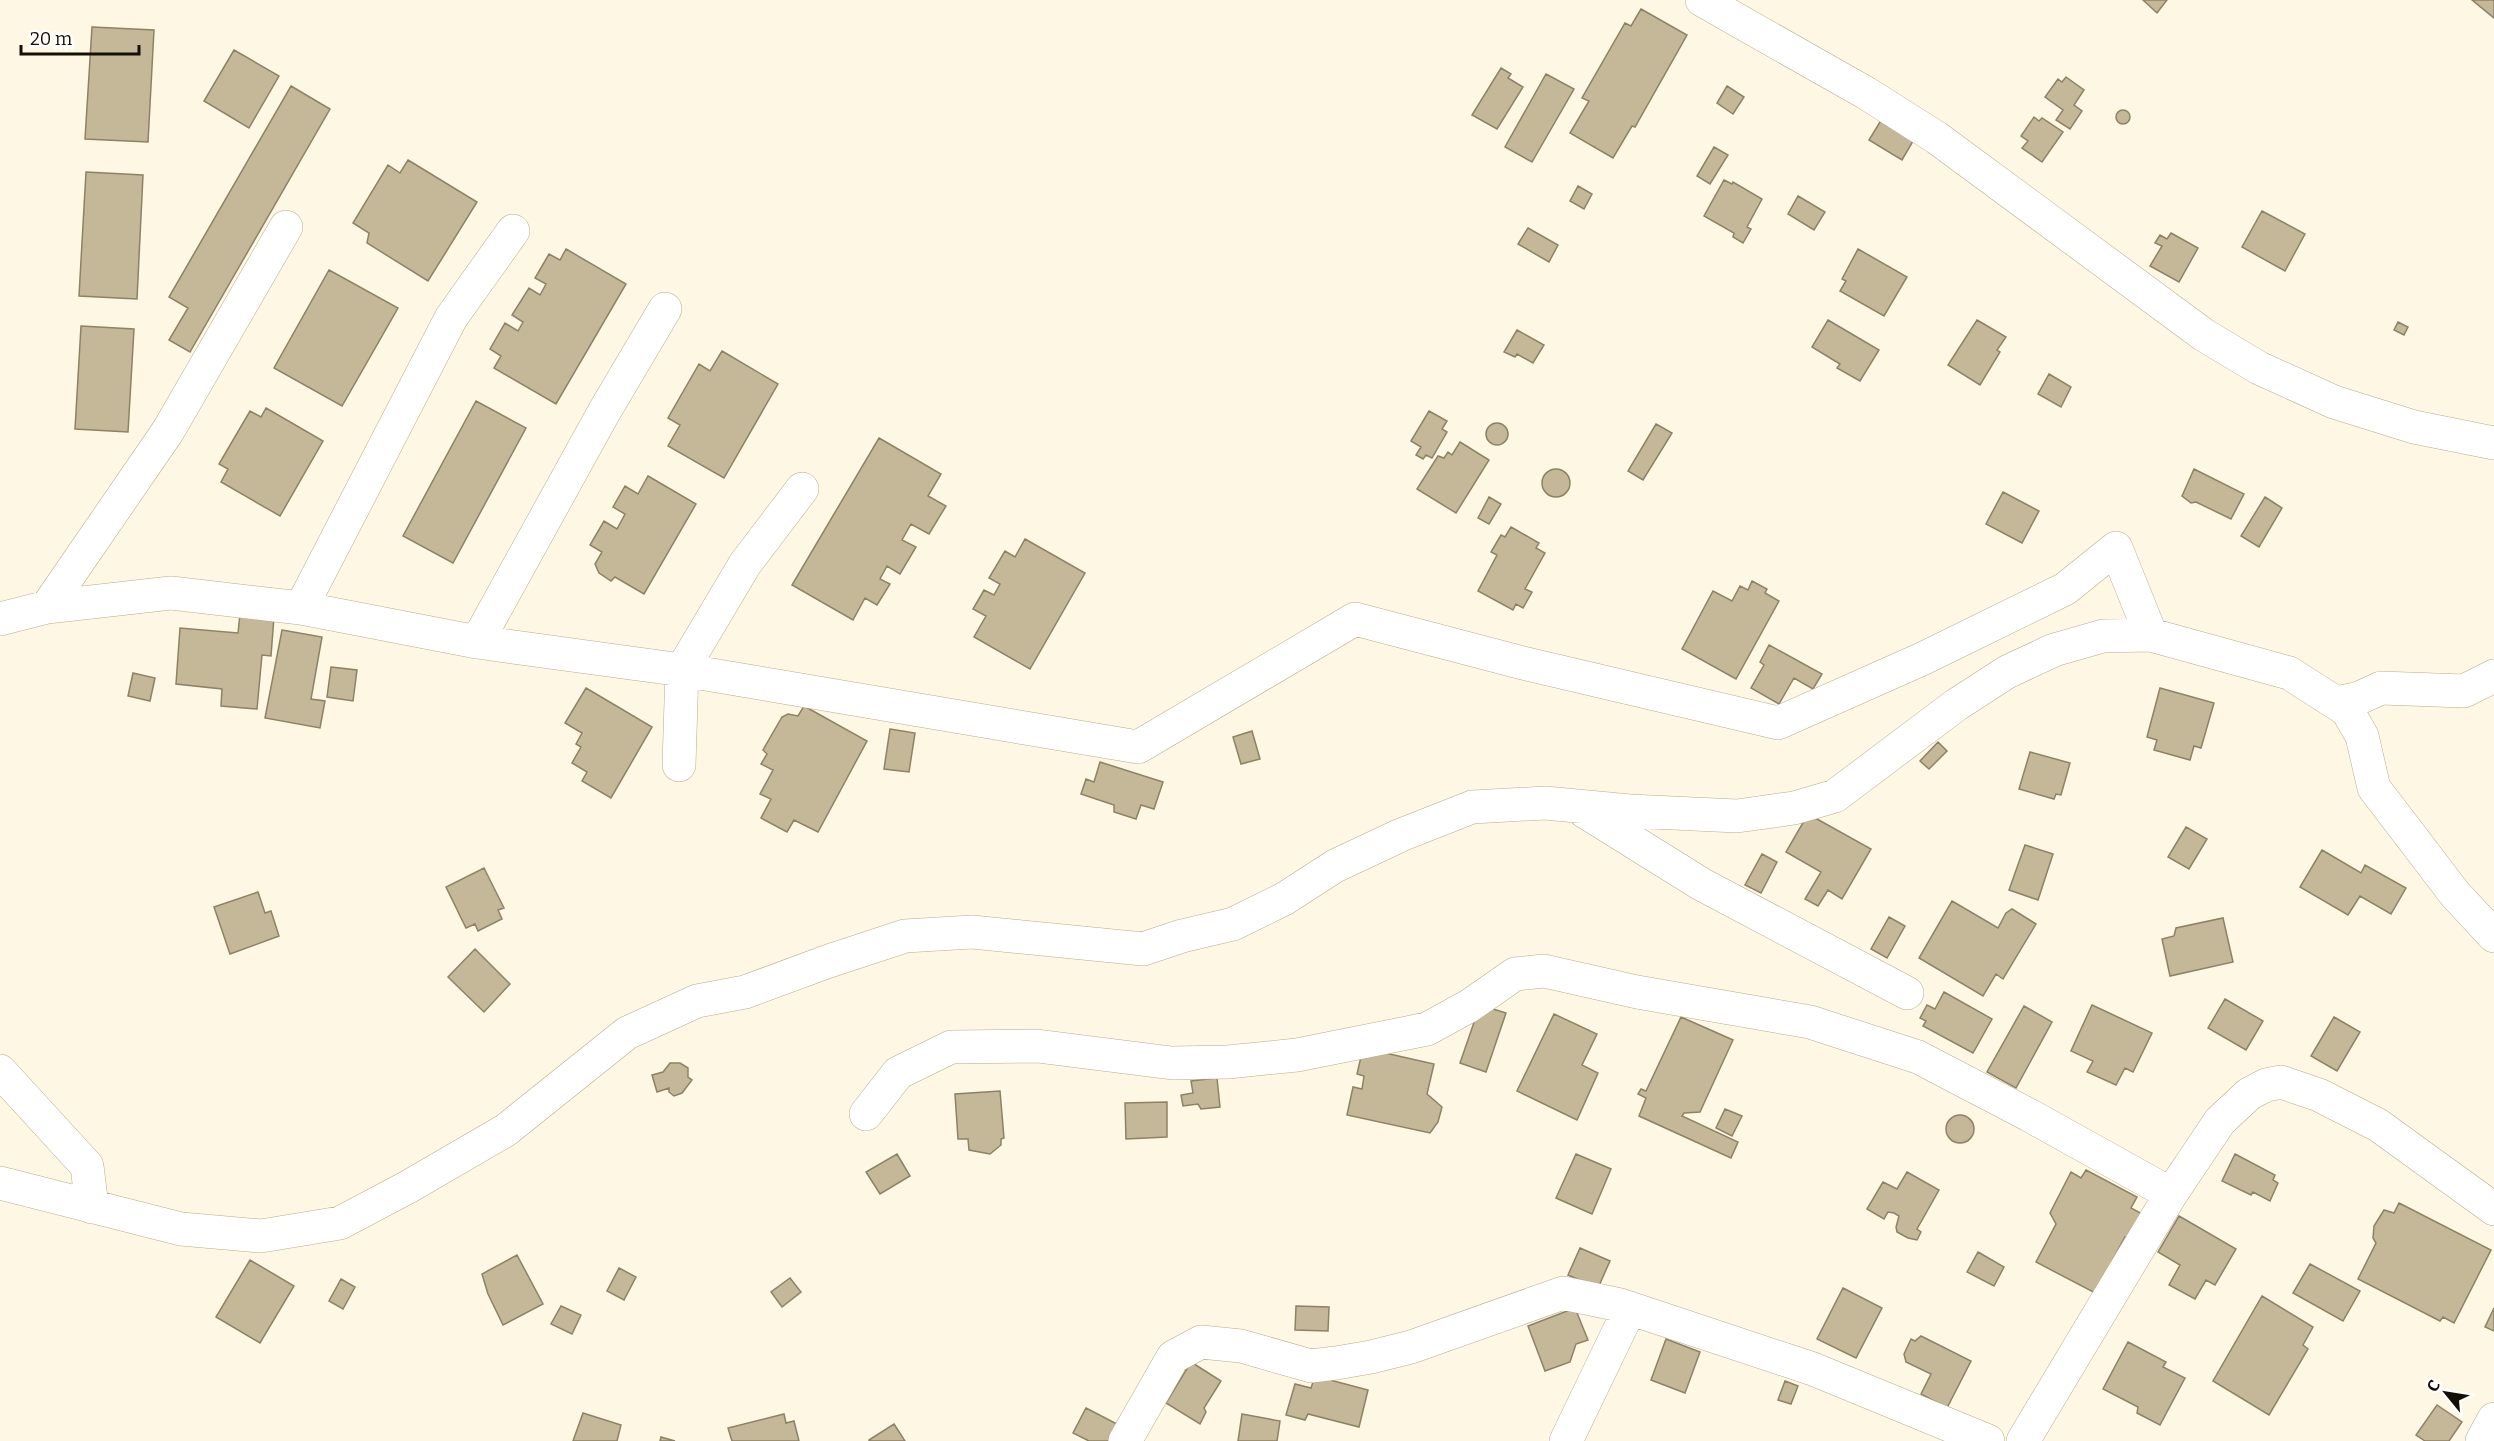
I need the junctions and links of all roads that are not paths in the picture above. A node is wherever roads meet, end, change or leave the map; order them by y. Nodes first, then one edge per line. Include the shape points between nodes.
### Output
1 (1702, 0) edge
2 (286, 227) dead end
3 (513, 231) dead end
4 (665, 309) dead end
5 (2494, 443) edge
6 (802, 489) dead end
7 (47, 607) junction
8 (302, 608) junction
9 (0, 620) edge
10 (2151, 635) junction
11 (477, 642) junction
12 (682, 670) junction
13 (2494, 676) edge
14 (2336, 703) junction
15 (679, 765) dead end
16 (1577, 806) junction
17 (2494, 936) edge
18 (1907, 993) dead end
19 (0, 1071) edge
20 (866, 1114) dead end
21 (0, 1183) edge
22 (2171, 1194) junction
23 (92, 1207) junction
24 (2494, 1209) edge
25 (1630, 1308) junction
26 (2494, 1419) edge
27 (1125, 1441) edge
28 (1566, 1441) edge
29 (1988, 1441) edge
30 (2023, 1441) edge
31 (2482, 1441) edge

1 - 5 street via 1937,138 2204,335 2259,368 2334,402 2414,427
2 - 7 street via 168,431
3 - 8 street via 450,318
4 - 11 street
6 - 12 street via 745,564
7 - 8 street via 171,593
7 - 9 street
8 - 11 street
10 - 12 street via 2116,548 2065,589 1778,723 1355,619 1138,747
10 - 14 street via 2289,673
10 - 16 street via 2103,636 2054,650 2007,672 1956,705 1835,796 1794,808 1737,816
11 - 12 street
12 - 15 street
13 - 14 street via 2464,691 2381,688
14 - 17 street via 2347,710 2362,736 2373,788 2455,894
16 - 18 street via 1701,884
16 - 23 street via 1545,803 1472,807 1335,866 1284,899 1233,924 1143,949 972,932 905,936 745,992 697,1001 627,1033 506,1130 340,1223 261,1236 181,1229
19 - 23 street via 87,1166
20 - 22 street via 898,1073 951,1047 1037,1046 1172,1063 1297,1055 1427,1029 1515,974 1544,971 1637,992 1810,1022 1918,1057
21 - 23 street
22 - 24 street via 2220,1121 2249,1094 2281,1082 2319,1095 2378,1125
22 - 30 street
25 - 27 street via 1563,1293 1411,1347 1371,1358 1311,1366 1241,1346 1202,1342 1173,1357
25 - 28 street
25 - 29 street via 1813,1369
26 - 31 street

